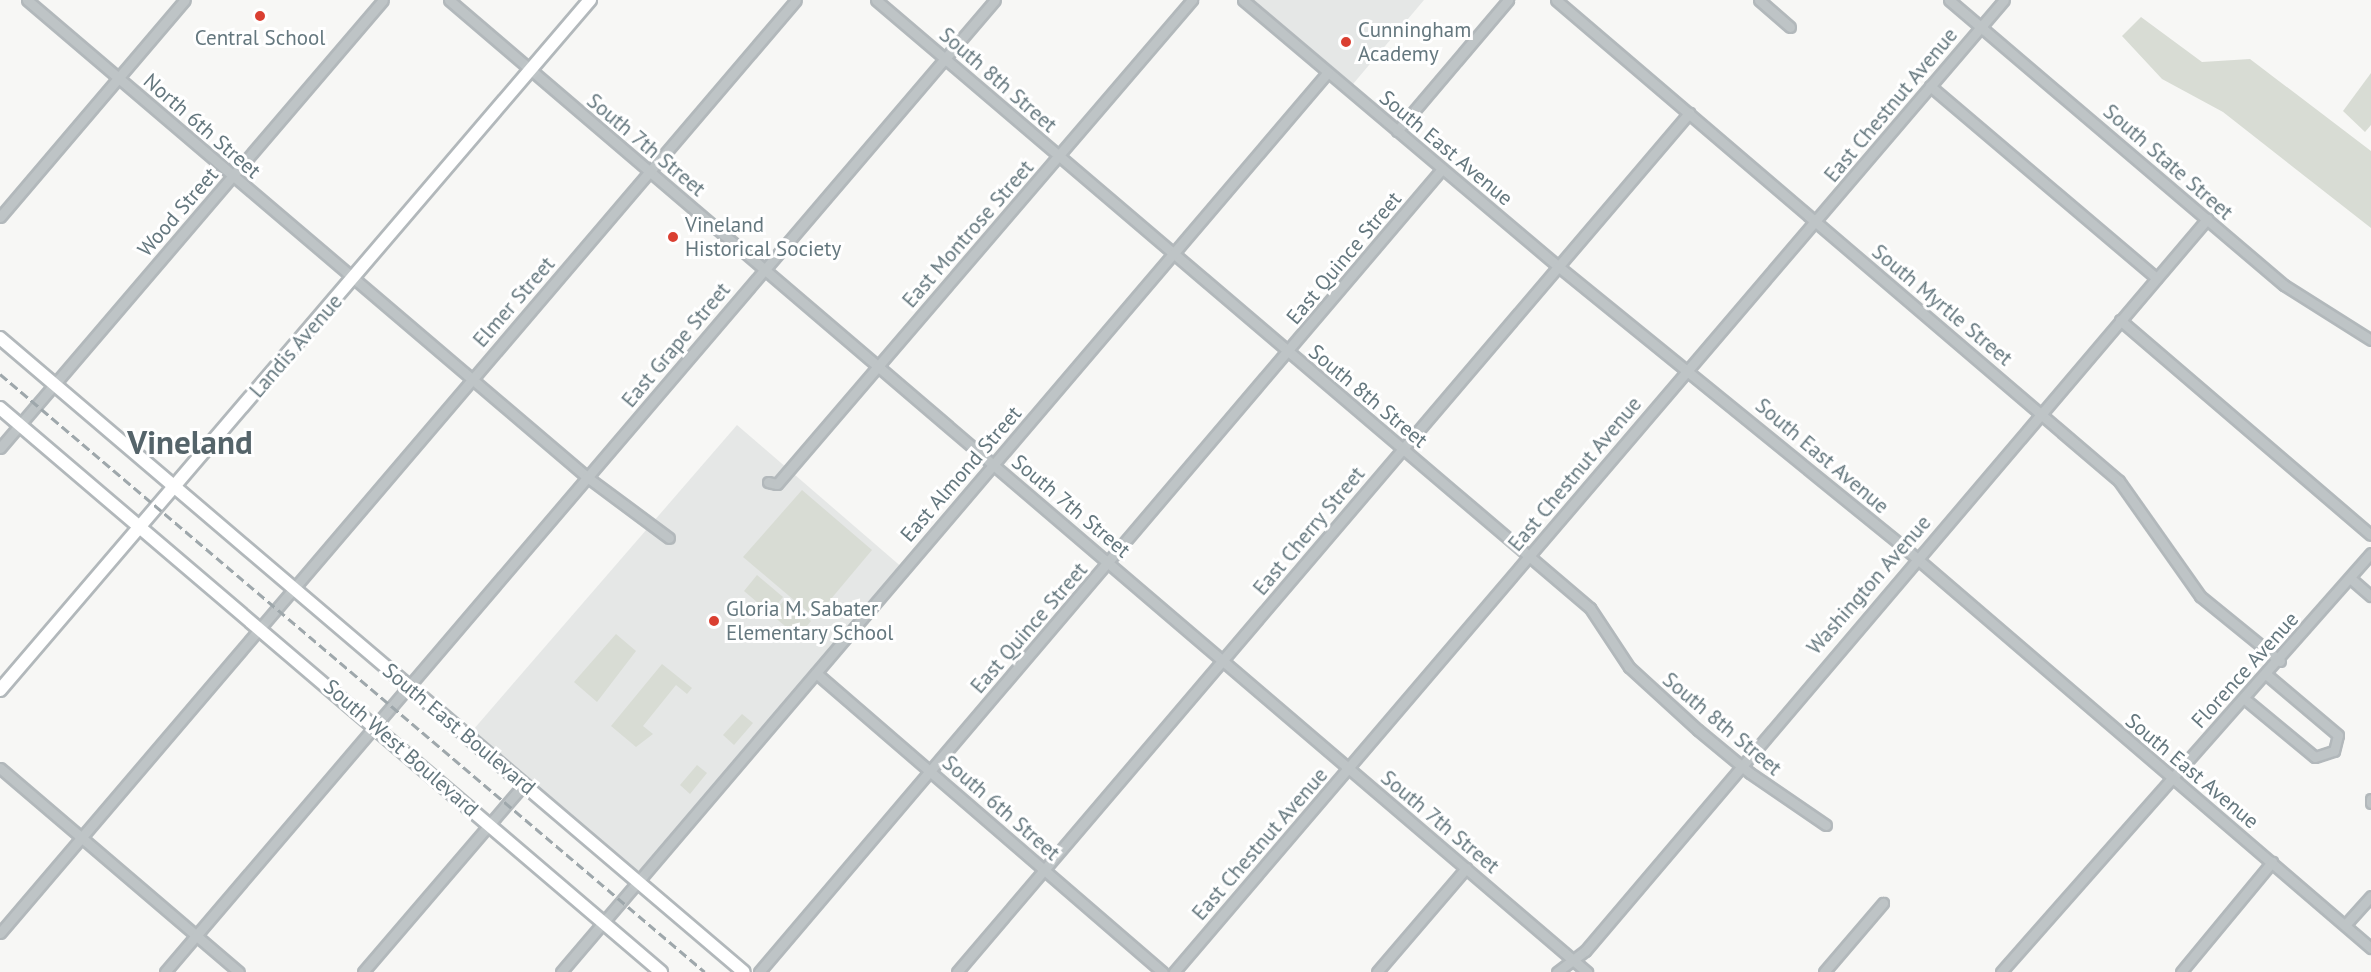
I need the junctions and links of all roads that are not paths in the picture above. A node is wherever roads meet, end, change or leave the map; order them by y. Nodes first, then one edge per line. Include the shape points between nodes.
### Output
1 (27, 0) edge
2 (185, 0) edge
3 (383, 0) edge
4 (449, 0) edge
5 (590, 0) edge
6 (796, 0) edge
7 (876, 0) edge
8 (995, 0) edge
9 (1192, 0) edge
10 (1243, 0) edge
11 (1508, 0) edge
12 (1556, 0) edge
13 (1759, 0) edge
14 (1949, 0) edge
15 (2004, 0) edge
16 (1790, 27) dead end
17 (1981, 27) junction
18 (945, 58) junction
19 (530, 69) junction
20 (1328, 72) junction
21 (118, 78) junction
22 (1930, 86) junction
23 (1689, 113) junction
24 (1397, 130) junction
25 (1059, 156) junction
26 (1442, 169) junction
27 (650, 171) junction
28 (233, 176) junction
29 (0, 217) edge
30 (2207, 219) junction
31 (1815, 221) junction
32 (1173, 254) junction
33 (1558, 267) junction
34 (764, 269) junction
35 (2156, 278) junction
36 (354, 279) junction
37 (2120, 320) junction
38 (0, 338) edge
39 (2371, 340) edge
40 (1288, 352) junction
41 (879, 366) junction
42 (1689, 369) junction
43 (472, 379) junction
44 (54, 384) junction
45 (0, 408) edge
46 (2041, 413) junction
47 (20, 424) junction
48 (0, 448) edge
49 (1403, 449) junction
50 (994, 465) junction
51 (587, 477) junction
52 (768, 482) dead end
53 (174, 486) junction
54 (140, 526) junction
55 (2371, 535) edge
56 (669, 538) dead end
57 (1528, 557) junction
58 (1916, 557) junction
59 (2370, 557) edge
60 (1109, 562) junction
61 (2350, 578) junction
62 (294, 589) junction
63 (2371, 596) edge
64 (260, 628) junction
65 (1223, 660) junction
66 (2280, 661) junction
67 (816, 673) junction
68 (2267, 675) junction
69 (408, 686) junction
70 (0, 690) edge
71 (2246, 700) junction
72 (375, 725) junction
73 (1742, 766) junction
74 (0, 768) edge
75 (1348, 769) junction
76 (930, 771) junction
77 (2170, 777) junction
78 (523, 784) junction
79 (489, 824) junction
80 (1826, 825) dead end
81 (81, 837) junction
82 (2271, 862) junction
83 (1044, 868) junction
84 (1466, 868) junction
85 (638, 882) junction
86 (2371, 896) edge
87 (1883, 903) dead end
88 (603, 922) junction
89 (2345, 925) junction
90 (0, 933) edge
91 (196, 936) junction
92 (2371, 948) edge
93 (1572, 959) junction
94 (165, 972) edge
95 (239, 972) edge
96 (363, 972) edge
97 (561, 972) edge
98 (661, 972) edge
99 (744, 972) edge
100 (759, 972) edge
101 (957, 972) edge
102 (1163, 972) edge
103 (1174, 972) edge
104 (1377, 972) edge
105 (1557, 972) edge
106 (1587, 972) edge
107 (1824, 972) edge
108 (2001, 972) edge
109 (2181, 972) edge

1 - 21 street, North 6th Street
2 - 21 street
3 - 28 street, Wood Street
4 - 19 street, South 7th Street
5 - 19 main road, Landis Avenue
6 - 27 street, Elmer Street
7 - 18 street, South 8th Street
8 - 18 street, East Grape Street
9 - 25 street, East Montrose Street
10 - 20 street, South East Avenue
11 - 24 street
12 - 23 street, South Myrtle Street
13 - 16 street
14 - 17 street, South State Street
15 - 17 street, East Chestnut Avenue
17 - 22 street, East Chestnut Avenue
17 - 30 street, South State Street
18 - 25 street, South 8th Street
18 - 34 street, East Grape Street
19 - 27 street, South 7th Street
19 - 36 main road, Landis Avenue
20 - 24 street, South East Avenue
20 - 32 street, East Almond Street
21 - 28 street, North 6th Street
21 - 29 street
22 - 31 street, East Chestnut Avenue
22 - 35 street
23 - 31 street, South Myrtle Street
23 - 33 street, East Cherry Street
24 - 26 street, South East Avenue
25 - 32 street, South 8th Street
25 - 41 street, East Montrose Street
26 - 33 street, South East Avenue
26 - 40 street, East Quince Street
27 - 34 street, South 7th Street
27 - 43 street, Elmer Street
28 - 36 street, North 6th Street
28 - 44 street, Wood Street
30 - 35 street, Washington Avenue
30 - 39 street, South State Street via 2295,294
31 - 42 street, East Chestnut Avenue
31 - 46 street, South Myrtle Street
32 - 40 street, South 8th Street
32 - 50 street, East Almond Street
33 - 42 street, South East Avenue
33 - 49 street, East Cherry Street
34 - 41 street, South 7th Street
34 - 51 street, East Grape Street
35 - 37 street, Washington Avenue
36 - 43 street
36 - 53 main road, Landis Avenue
37 - 46 street, Washington Avenue
37 - 55 street
38 - 44 main road, South East Boulevard
40 - 49 street, South 8th Street
40 - 60 street, East Quince Street
41 - 50 street, South 7th Street
41 - 52 street, East Montrose Street via 777,483
42 - 57 street, East Chestnut Avenue
42 - 58 street, South East Avenue
43 - 51 street
43 - 62 street, Elmer Street
44 - 47 street, Wood Street
44 - 53 main road, South East Boulevard
45 - 47 main road, South West Boulevard
46 - 58 street, Washington Avenue
46 - 66 street, South Myrtle Street via 2127,490 2200,596
47 - 48 street, Wood Street
47 - 54 main road, South West Boulevard
49 - 57 street, South 8th Street
49 - 65 street, East Cherry Street
50 - 60 street, South 7th Street
50 - 67 street, East Almond Street
51 - 56 street
51 - 69 street, East Grape Street
53 - 54 main road, Landis Avenue
53 - 62 main road, South East Boulevard
54 - 64 main road, South West Boulevard
54 - 70 main road, Landis Avenue
57 - 73 street, South 8th Street via 1590,608 1637,675
57 - 75 street, East Chestnut Avenue
58 - 73 street, Washington Avenue
58 - 77 street, South East Avenue
59 - 61 street, Florence Avenue
60 - 65 street, South 7th Street
60 - 76 street, East Quince Street
61 - 63 street
61 - 66 street, Florence Avenue
62 - 64 street, Elmer Street
62 - 69 main road, South East Boulevard
64 - 72 main road, South West Boulevard
64 - 81 street, Elmer Street
65 - 75 street, South 7th Street
65 - 83 street, East Cherry Street
66 - 68 street, Florence Avenue
67 - 76 street, South 6th Street
67 - 85 street, East Almond Street
68 - 71 street, Florence Avenue
68 - 71 street via 2338,735 2334,751 2315,757
69 - 72 street, East Grape Street
69 - 78 main road, South East Boulevard
71 - 77 street, Florence Avenue
72 - 79 main road, South West Boulevard
72 - 91 street, East Grape Street
73 - 80 street, South 8th Street
73 - 93 street, Washington Avenue via 1585,951
74 - 81 street
75 - 84 street, South 7th Street
75 - 103 street, East Chestnut Avenue
76 - 83 street, South 6th Street
76 - 100 street, East Quince Street
77 - 82 street, South East Avenue
77 - 108 street, Florence Avenue
78 - 79 street
78 - 85 main road, South East Boulevard
79 - 88 main road, South West Boulevard
79 - 96 street
81 - 90 street, Elmer Street
81 - 91 street
82 - 89 street, South East Avenue
82 - 109 street
83 - 101 street, East Cherry Street
83 - 102 street, South 6th Street
84 - 93 street, South 7th Street
84 - 104 street
85 - 88 street, East Almond Street
85 - 99 main road, South East Boulevard
86 - 89 street
87 - 107 street
88 - 97 street, East Almond Street
88 - 98 main road, South West Boulevard
89 - 92 street, South East Avenue
91 - 94 street, East Grape Street
91 - 95 street
93 - 105 street, Washington Avenue
93 - 106 street, South 7th Street

